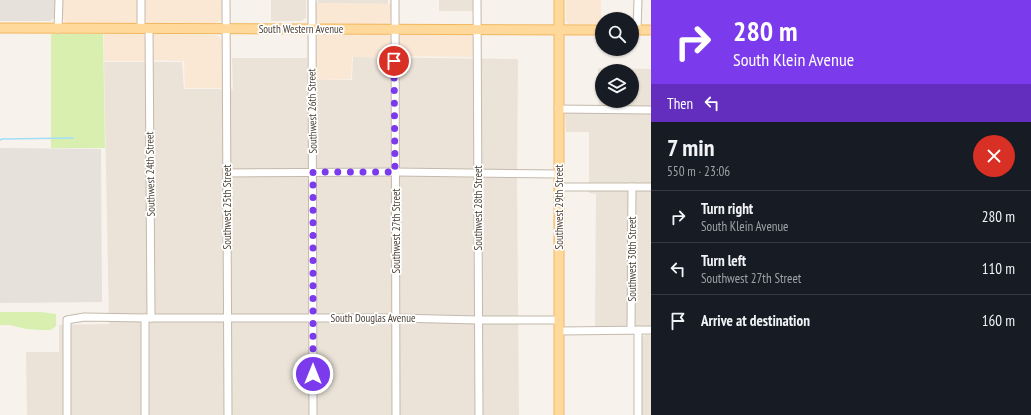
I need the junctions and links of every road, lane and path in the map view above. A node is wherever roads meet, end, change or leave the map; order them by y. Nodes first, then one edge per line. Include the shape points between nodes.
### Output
1 (59, 0) edge
2 (141, 0) edge
3 (226, 0) edge
4 (312, 0) edge
5 (394, 0) edge
6 (477, 0) edge
7 (558, 0) edge
8 (638, 0) edge
9 (637, 12) edge
10 (0, 28) edge
11 (58, 28) junction
12 (226, 28) junction
13 (145, 29) junction
14 (312, 29) junction
15 (394, 29) junction
16 (477, 29) junction
17 (558, 30) junction
18 (595, 30) edge
19 (639, 30) edge
20 (651, 30) edge
21 (558, 109) junction
22 (651, 110) edge
23 (313, 172) junction
24 (395, 172) junction
25 (227, 173) junction
26 (478, 174) junction
27 (559, 174) junction
28 (559, 187) junction
29 (632, 187) junction
30 (651, 187) edge
31 (148, 318) junction
32 (313, 318) junction
33 (396, 318) junction
34 (228, 319) junction
35 (478, 320) junction
36 (559, 320) junction
37 (635, 330) junction
38 (651, 330) edge
39 (559, 331) junction
40 (67, 415) edge
41 (145, 415) edge
42 (228, 415) edge
43 (313, 415) edge
44 (396, 415) edge
45 (479, 415) edge
46 (559, 415) edge
47 (638, 415) edge

1 - 11 street
2 - 13 street, Southwest 24th Street
3 - 12 street, Southwest 25th Street
4 - 14 street, Southwest 26th Street
5 - 15 street, Southwest 27th Street
6 - 16 street, Southwest 28th Street
7 - 17 main road, Southwest 29th Street
8 - 9 street
10 - 11 main road, South Western Avenue
11 - 13 main road, South Western Avenue
12 - 13 main road, South Western Avenue
12 - 14 main road, South Western Avenue
12 - 25 street, Southwest 25th Street
13 - 31 street, Southwest 24th Street
14 - 15 main road, South Western Avenue
14 - 23 street, Southwest 26th Street
15 - 16 main road, South Western Avenue
15 - 24 street, Southwest 27th Street
16 - 17 main road, South Western Avenue
16 - 26 street, Southwest 28th Street
17 - 18 main road, South Western Avenue
17 - 21 main road, Southwest 29th Street
19 - 20 main road
21 - 22 street
21 - 27 main road, Southwest 29th Street
23 - 24 street
23 - 25 street
23 - 32 street, Southwest 26th Street
24 - 26 street
24 - 33 street, Southwest 27th Street
25 - 34 street, Southwest 25th Street
26 - 27 street
26 - 35 street, Southwest 28th Street
27 - 28 main road, Southwest 29th Street
28 - 29 street
28 - 36 main road, Southwest 29th Street
29 - 30 street
29 - 37 street, Southwest 30th Street
31 - 34 street, South Douglas Avenue
31 - 40 street, South Douglas Avenue via 84,317 67,320
31 - 41 street, Southwest 24th Street
32 - 33 street, South Douglas Avenue
32 - 34 street, South Douglas Avenue
32 - 43 street, Southwest 26th Street
33 - 35 street, South Douglas Avenue
33 - 44 street, Southwest 27th Street
34 - 42 street, Southwest 25th Street
35 - 36 street, South Douglas Avenue
35 - 45 street, Southwest 28th Street
36 - 39 main road, Southwest 29th Street
37 - 38 street
37 - 39 street
37 - 47 street, Southwest 30th Street
39 - 46 main road, Southwest 29th Street

